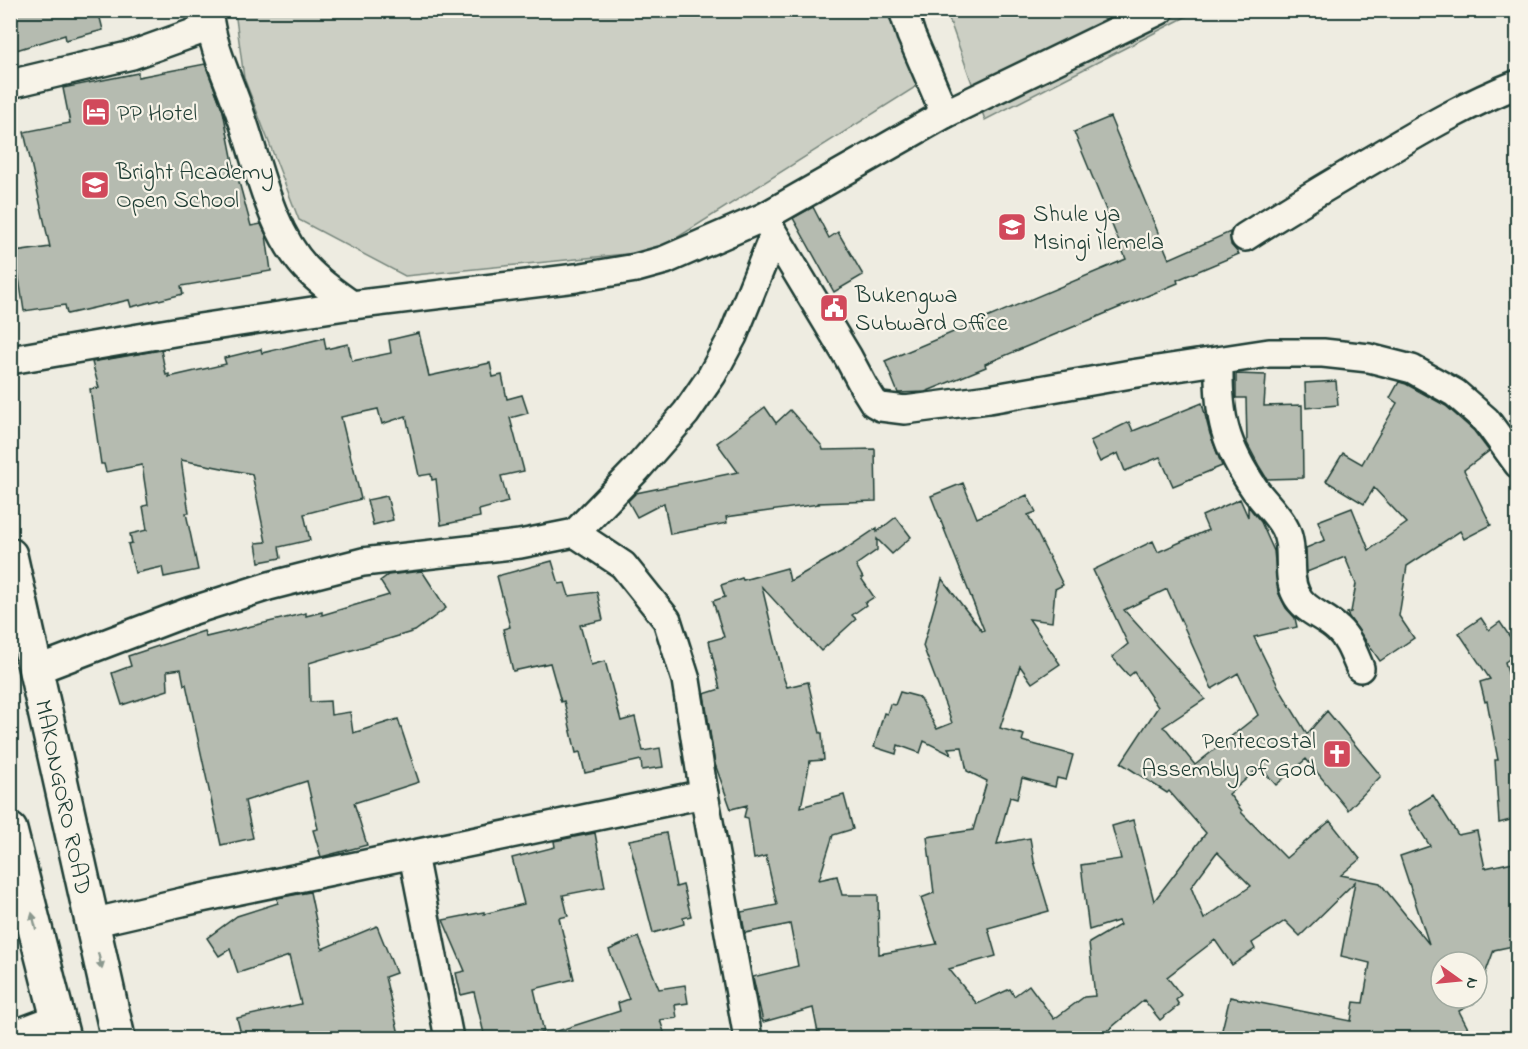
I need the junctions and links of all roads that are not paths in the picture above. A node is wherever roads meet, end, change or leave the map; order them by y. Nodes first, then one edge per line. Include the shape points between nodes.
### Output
1 (903, 10) edge
2 (1160, 10) edge
3 (209, 19) edge
4 (10, 84) edge
5 (1518, 84) edge
6 (945, 114) junction
7 (769, 227) junction
8 (1245, 237) dead end
9 (352, 305) junction
10 (10, 360) edge
11 (1219, 362) junction
12 (1518, 464) edge
13 (574, 533) junction
14 (10, 555) edge
15 (1360, 668) dead end
16 (36, 670) junction
17 (704, 794) junction
18 (10, 830) edge
19 (413, 855) junction
20 (92, 923) junction
21 (60, 1028) edge
22 (10, 1036) edge
23 (118, 1038) edge
24 (449, 1038) edge
25 (748, 1038) edge

1 - 6 street
2 - 6 street
3 - 4 street via 132,55
3 - 9 street via 213,42 284,235 304,266
5 - 8 street via 1435,123
6 - 7 street
7 - 9 street via 636,268
7 - 11 street via 864,387 881,407 905,410 989,399
7 - 13 street via 733,336 712,375 686,413
9 - 10 street
11 - 12 street via 1269,353 1323,353 1369,358 1412,369 1455,393 1486,420
11 - 15 street via 1221,420 1242,470 1285,528 1295,593 1302,603 1338,628
13 - 16 street via 520,544 363,562 188,612
13 - 17 street via 623,565 667,620 686,680
14 - 16 main road, MAKONGORO ROAD
16 - 20 main road, MAKONGORO ROAD
17 - 19 street
17 - 25 street
21 -> 18 main road
19 - 20 street
19 - 24 street
20 -> 23 main road, MAKONGORO ROAD
21 - 22 street

